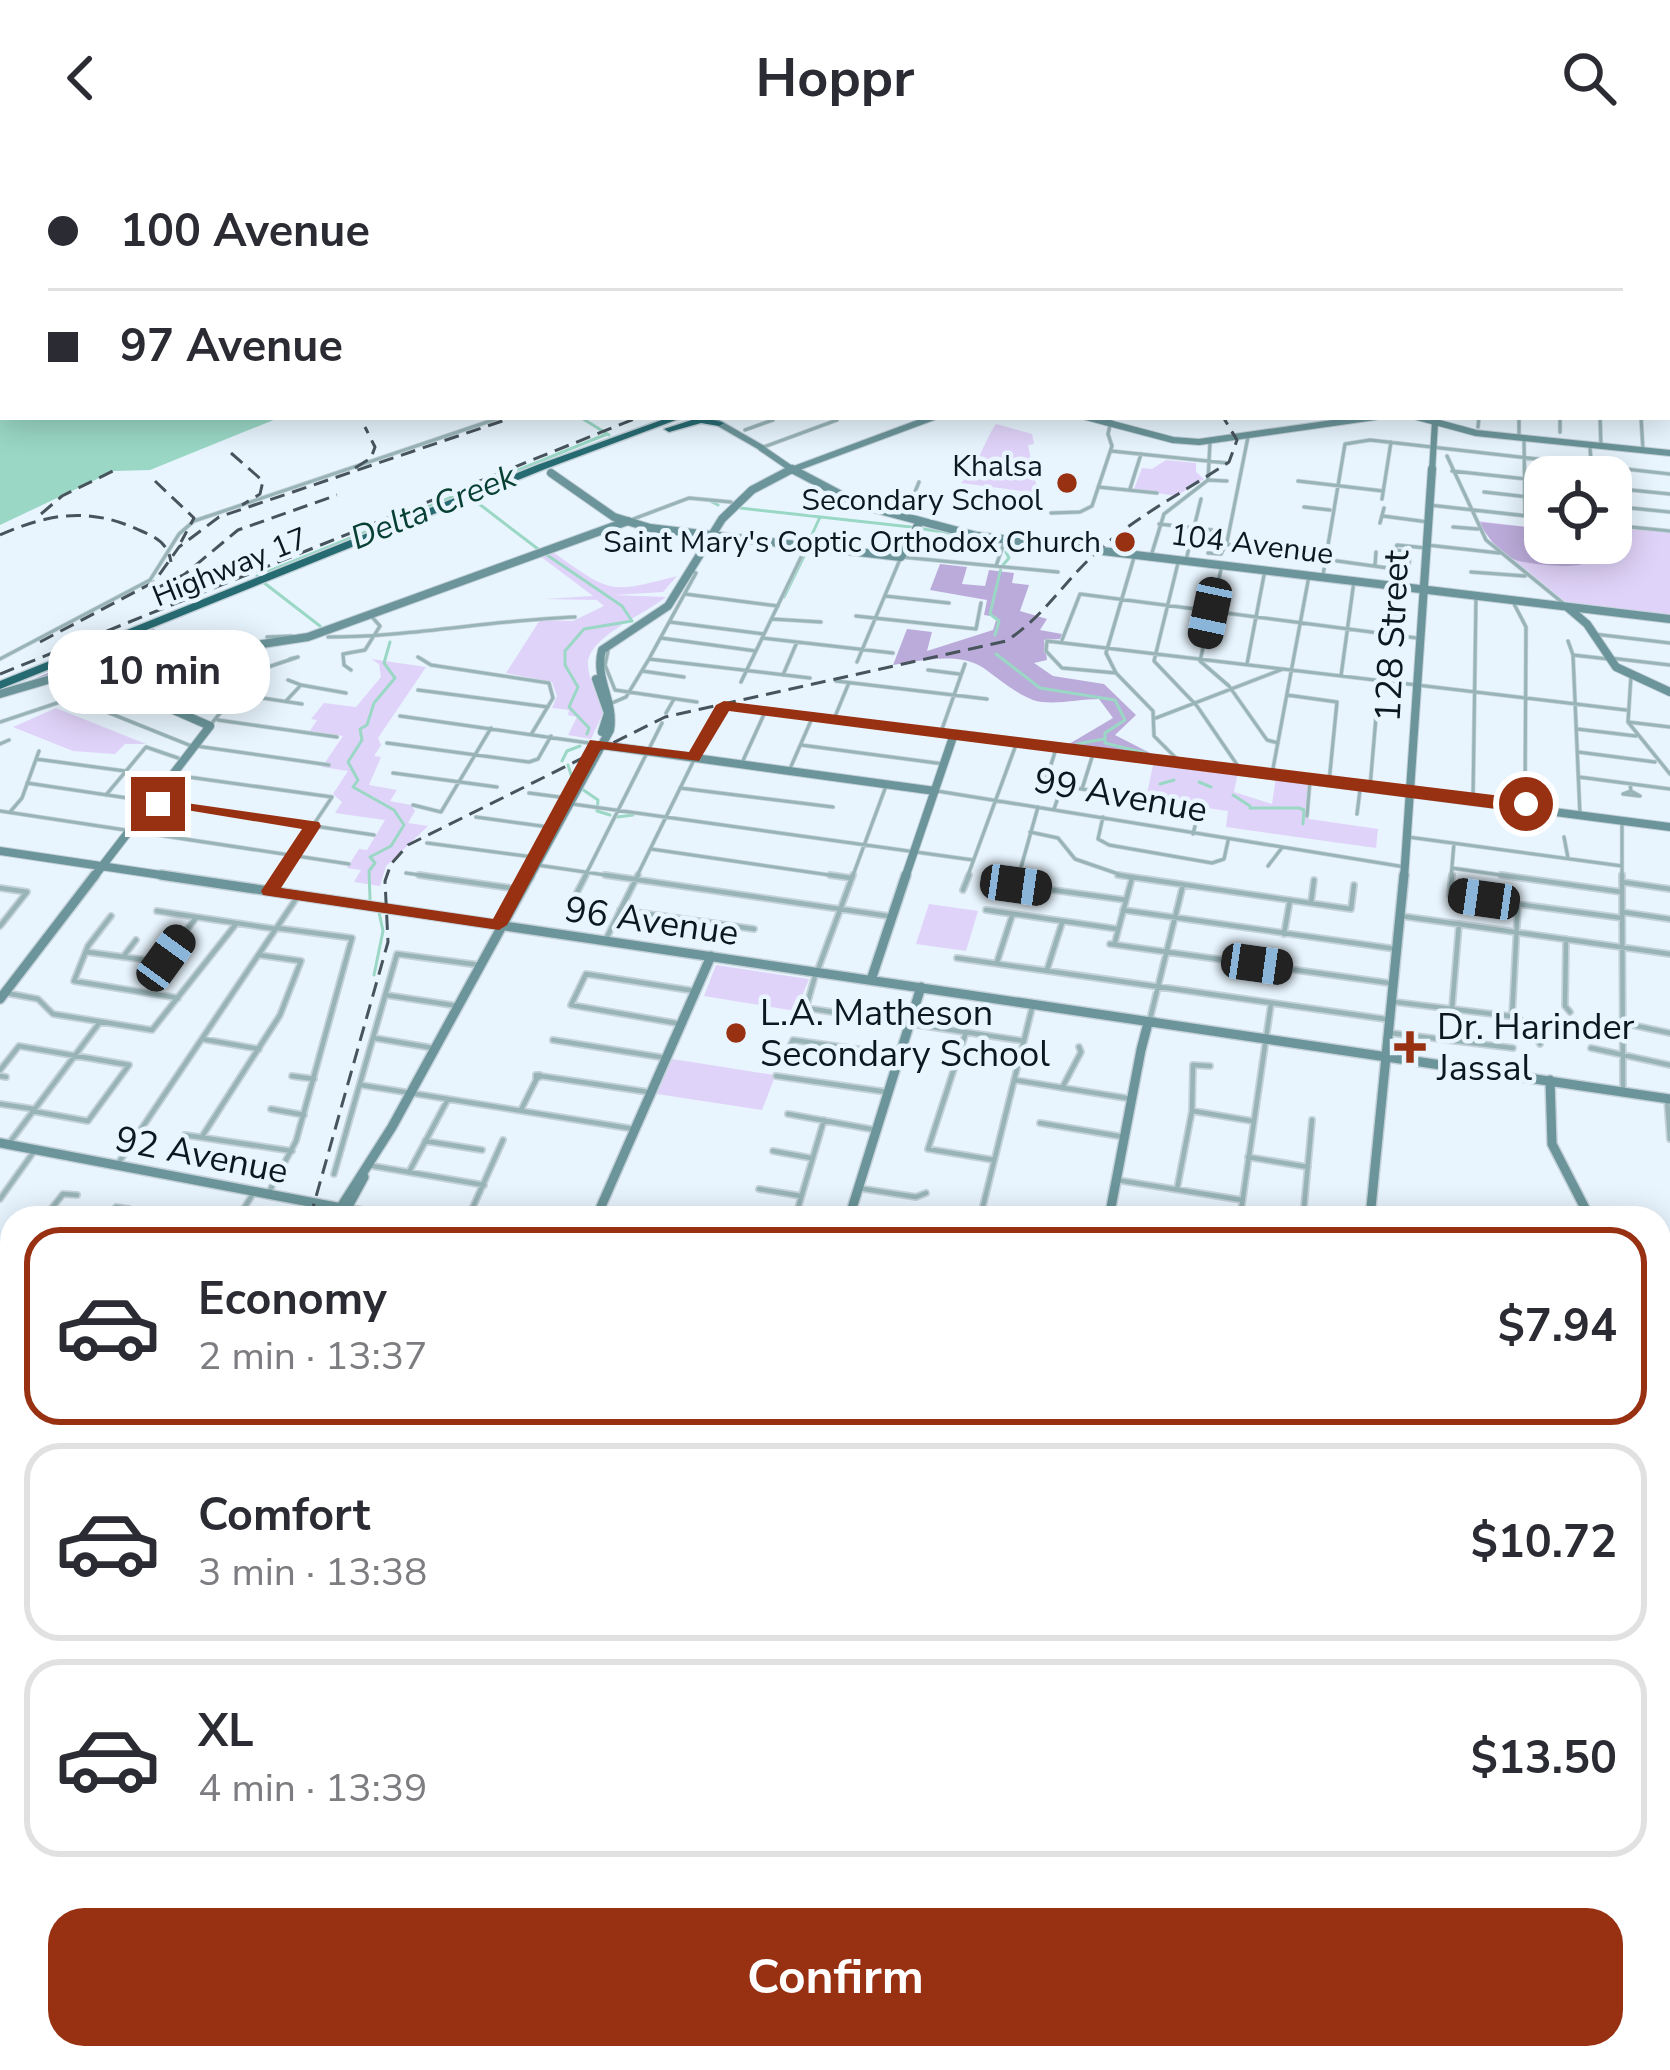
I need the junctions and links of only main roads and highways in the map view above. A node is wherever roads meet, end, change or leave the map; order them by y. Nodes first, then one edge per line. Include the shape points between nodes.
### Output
1 (650, 420) edge
2 (677, 420) edge
3 (677, 420) edge
4 (689, 420) edge
5 (922, 420) edge
6 (1356, 420) edge
7 (1436, 420) edge
8 (1111, 421) edge
9 (724, 424) edge
10 (1670, 453) edge
11 (811, 461) junction
12 (559, 464) junction
13 (789, 465) junction
14 (776, 475) junction
15 (805, 475) junction
16 (718, 500) road end
17 (626, 521) junction
18 (716, 523) junction
19 (919, 523) junction
20 (395, 526) junction
21 (694, 532) junction
22 (1423, 590) junction
23 (1567, 607) junction
24 (1670, 619) edge
25 (84, 671) junction
26 (0, 687) edge
27 (1670, 692) edge
28 (599, 744) junction
29 (935, 791) junction
30 (1413, 793) junction
31 (1670, 827) edge
32 (0, 851) edge
33 (105, 867) junction
34 (501, 925) junction
35 (711, 956) junction
36 (871, 980) junction
37 (921, 987) junction
38 (2, 995) edge
39 (1390, 1002) junction
40 (1153, 1021) junction
41 (1383, 1056) junction
42 (1550, 1083) junction
43 (1669, 1101) edge
44 (4, 1144) edge
45 (313, 1206) edge
46 (344, 1206) edge
47 (601, 1206) edge
48 (852, 1206) edge
49 (1111, 1206) edge
50 (1371, 1206) edge
51 (1583, 1206) edge

1 - 12 highway
2 - 12 highway
3 - 20 highway, Highway 17
4 - 9 highway
5 - 11 main road
6 - 8 main road via 1210,442 1176,441
7 - 10 main road
7 - 22 main road, 128 Street
9 - 13 main road, 104 Avenue
11 - 13 main road
11 - 13 main road
11 - 15 main road
12 - 17 main road
12 - 20 highway
12 - 26 highway, Highway 17
13 - 14 main road
13 - 15 main road, 104 Avenue
14 - 15 main road
14 - 18 main road
15 - 19 main road, 104 Avenue
16 - 18 main road
17 - 21 main road
17 - 21 main road
17 - 25 main road via 296,640
18 - 19 main road via 807,546 901,557
18 - 21 main road
18 - 21 main road
18 - 28 main road via 660,614 600,653 609,703
19 - 22 main road, 104 Avenue
20 - 26 highway, Highway 17
22 - 23 main road, 104 Avenue
22 - 30 main road, 128 Street
23 - 24 main road, 104 Avenue
23 - 27 main road via 1607,658
25 - 26 main road
25 - 33 main road via 212,723
28 - 29 main road, 99 Avenue
28 - 34 main road
29 - 30 main road via 954,734
29 - 36 main road
30 - 31 main road
30 - 39 main road, 128 Street
32 - 33 main road, 96 Avenue
33 - 34 main road, 96 Avenue
33 - 38 main road
34 - 35 main road, 96 Avenue
34 - 46 main road
35 - 36 main road, 96 Avenue
35 - 47 main road
36 - 37 main road, 96 Avenue
37 - 40 main road, 96 Avenue
37 - 48 main road
39 - 41 main road, 128 Street
39 - 41 main road, 128 Street
40 - 41 main road, 96 Avenue
40 - 49 main road
41 - 42 main road, 96 Avenue
41 - 50 main road, 128 Street
42 - 43 main road, 96 Avenue
42 - 51 main road via 1552,1144
44 - 45 main road, 92 Avenue

